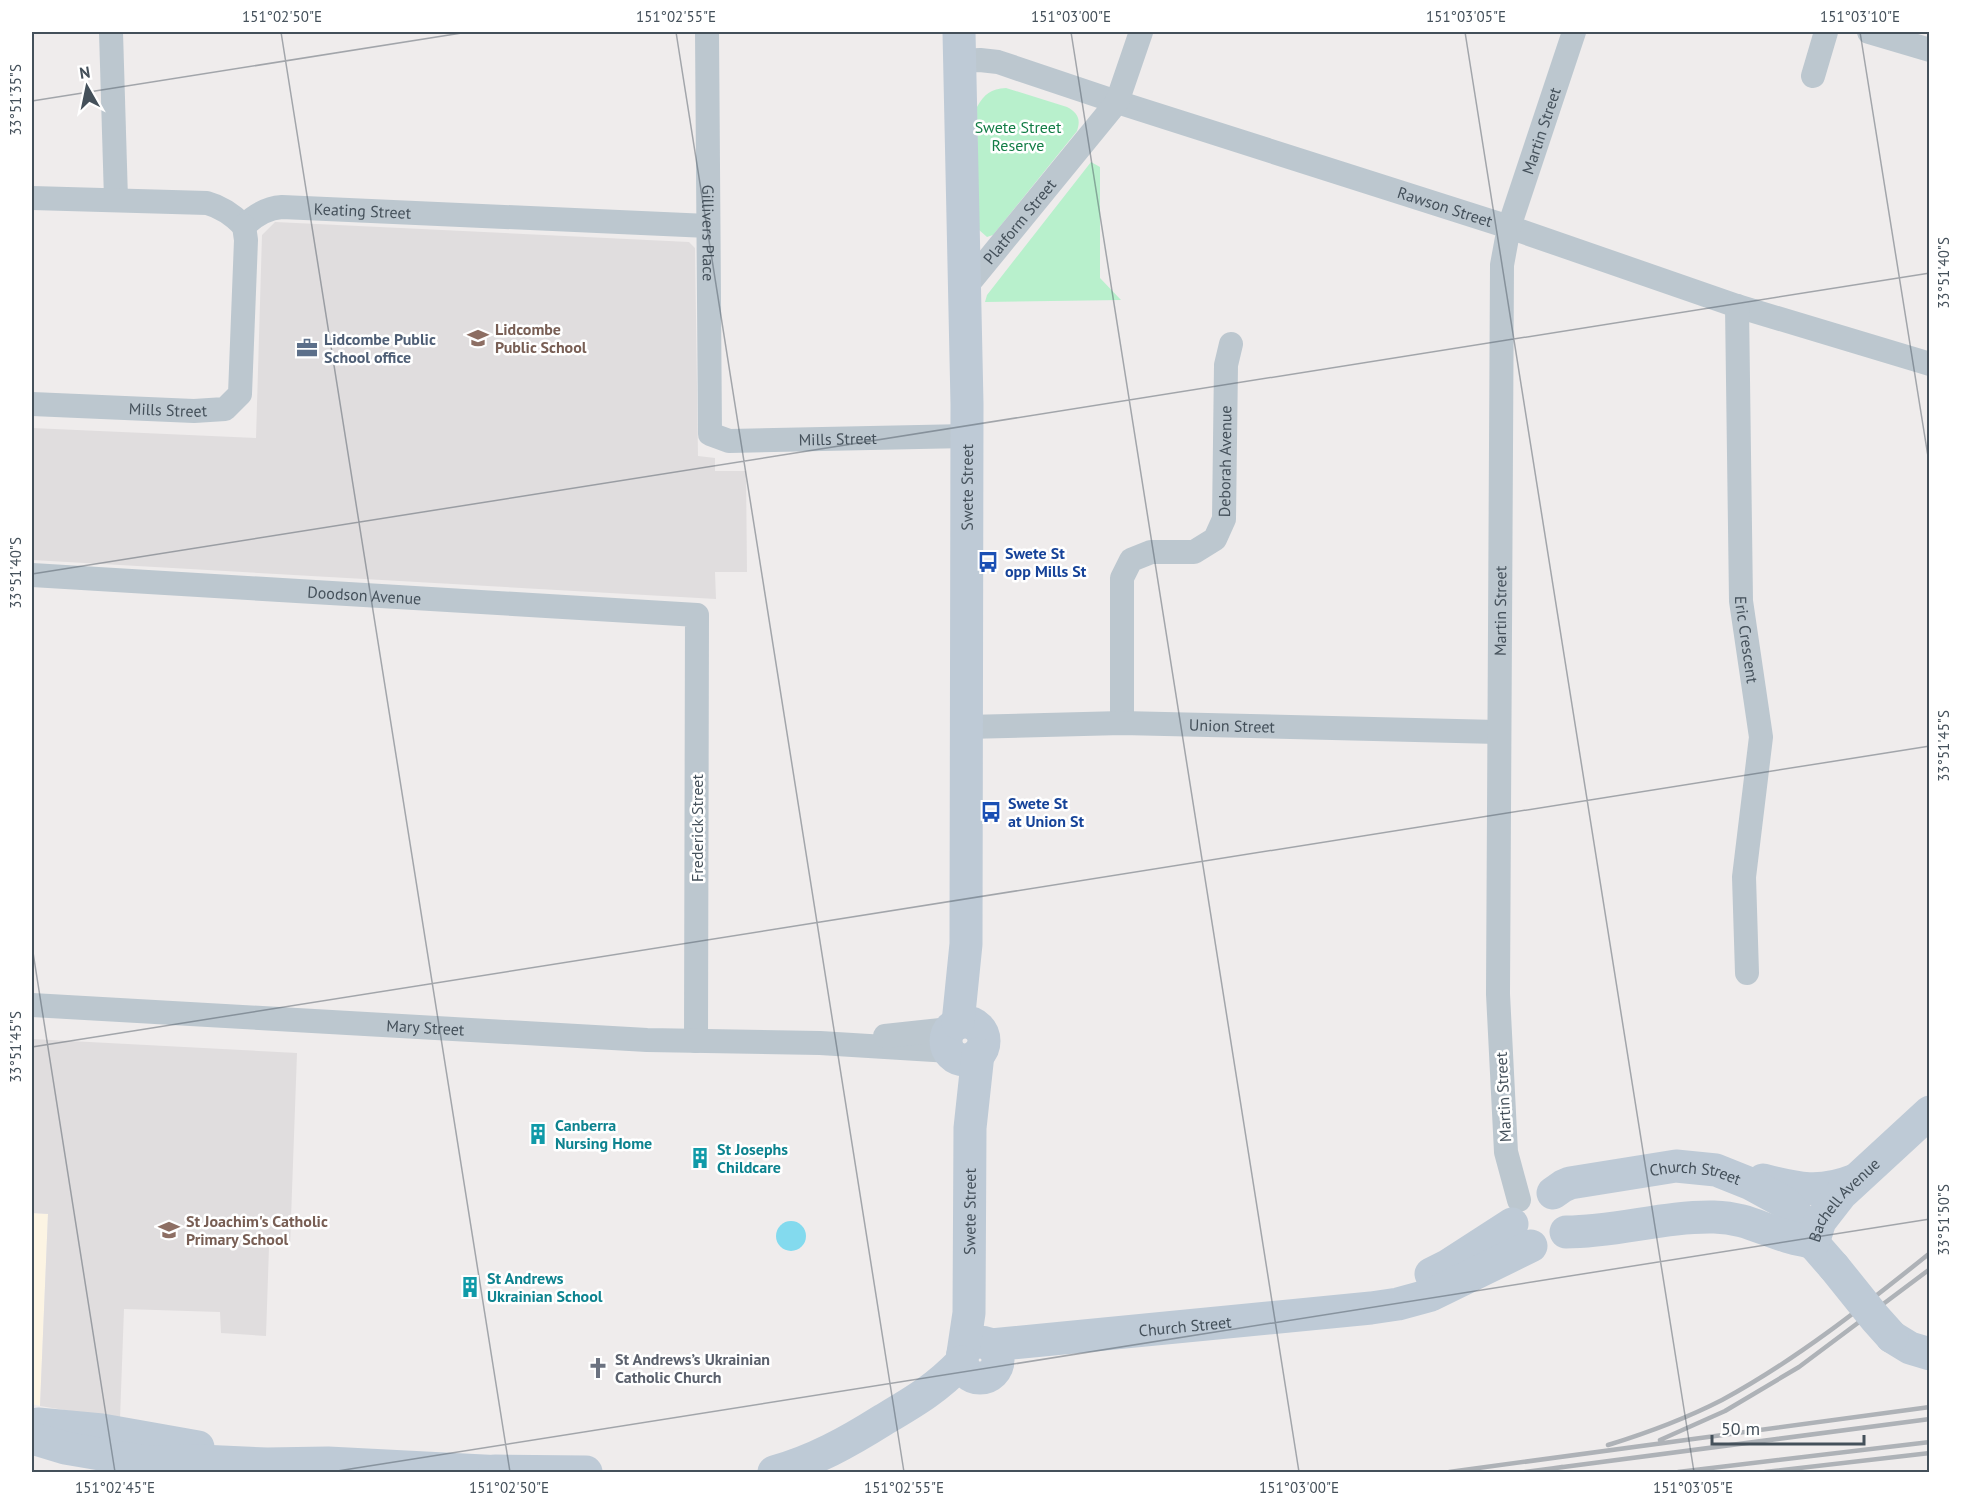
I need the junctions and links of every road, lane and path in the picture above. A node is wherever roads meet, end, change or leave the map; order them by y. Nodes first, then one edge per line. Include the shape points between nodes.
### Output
1 (111, 32) edge
2 (707, 32) edge
3 (1141, 32) edge
4 (1574, 32) edge
5 (1826, 32) edge
6 (1869, 32) edge
7 (959, 46) edge
8 (1929, 50) edge
9 (1813, 76) dead end
10 (1117, 102) junction
11 (32, 198) edge
12 (116, 199) junction
13 (244, 226) junction
14 (708, 226) junction
15 (1509, 227) junction
16 (965, 288) junction
17 (1737, 306) junction
18 (1231, 344) dead end
19 (1929, 364) edge
20 (32, 404) edge
21 (710, 434) joint
22 (967, 436) junction
23 (32, 575) edge
24 (697, 615) joint
25 (1122, 723) junction
26 (966, 727) junction
27 (1498, 732) junction
28 (1747, 973) dead end
29 (32, 1005) edge
30 (961, 1040) junction
31 (696, 1041) junction
32 (1929, 1112) edge
33 (1716, 1170) junction
34 (1855, 1180) junction
35 (1553, 1193) junction
36 (1521, 1223) junction
37 (1566, 1232) junction
38 (1813, 1243) junction
39 (1929, 1354) edge
40 (980, 1358) junction
41 (32, 1425) edge
42 (32, 1438) edge
43 (32, 1449) edge
44 (328, 1463) junction
45 (167, 1467) edge
46 (499, 1472) edge
47 (113, 1473) edge
48 (586, 1473) edge
49 (774, 1473) edge

1 - 12 street
2 - 14 street, Gillivers Place
3 - 10 street, Platform Street
4 - 15 street, Martin Street
5 - 9 street
6 - 8 street
7 - 10 street, Rawson Street via 980,60 998,62
7 - 16 main road, Swete Street
10 - 15 street, Rawson Street
10 - 16 street, Platform Street
11 - 12 street
12 - 13 street via 207,202 219,206
13 - 14 street, Keating Street via 260,214 282,207
13 - 20 street, Mills Street via 240,394 225,410
14 - 21 street, Gillivers Place
15 - 17 street, Rawson Street
15 - 27 street, Martin Street via 1502,265
16 - 22 main road, Swete Street
17 - 19 street, Rawson Street
17 - 28 street, Eric Crescent via 1741,601 1761,737 1744,877
18 - 25 street, Deborah Avenue via 1226,365 1224,519 1215,538 1194,552 1151,552 1131,560 1122,578
21 - 22 street, Mills Street via 729,441
22 - 26 main road, Swete Street
23 - 24 street, Doodson Avenue
24 - 31 street, Frederick Street
25 - 26 street, Union Street
25 - 27 street, Union Street
26 - 30 main road, Swete Street via 966,944
27 - 36 street, Martin Street via 1499,1005 1506,1152
29 - 31 street, Mary Street
30 - 31 street, Mary Street
30 - 40 main road, Swete Street via 970,1128 969,1312
32 - 34 main road, Bachell Avenue
32 - 38 main road, Bachell Avenue via 1873,1189 1834,1232
33 - 34 main road via 1805,1189 1829,1188
33 - 35 main road, Church Street via 1676,1167 1638,1171 1570,1183
33 - 38 main road, Church Street via 1784,1202 1804,1222
34 - 38 main road, Bachell Avenue via 1820,1221
35 - 36 main road via 1526,1194
35 - 37 main road via 1568,1210
36 - 37 main road via 1546,1247
36 - 40 main road, Church Street via 1431,1295 1398,1304 1067,1337 1009,1359
37 - 38 main road via 1714,1217 1738,1219
38 - 39 main road, Church Street, bridge via 1892,1337
40 - 49 main road, Church Street via 955,1383 920,1398 816,1458
41 - 44 main road via 95,1429 224,1452
41 - 45 main road via 144,1449
42 - 45 main road
43 - 47 main road
44 - 45 main road
44 - 46 main road
46 - 48 main road

